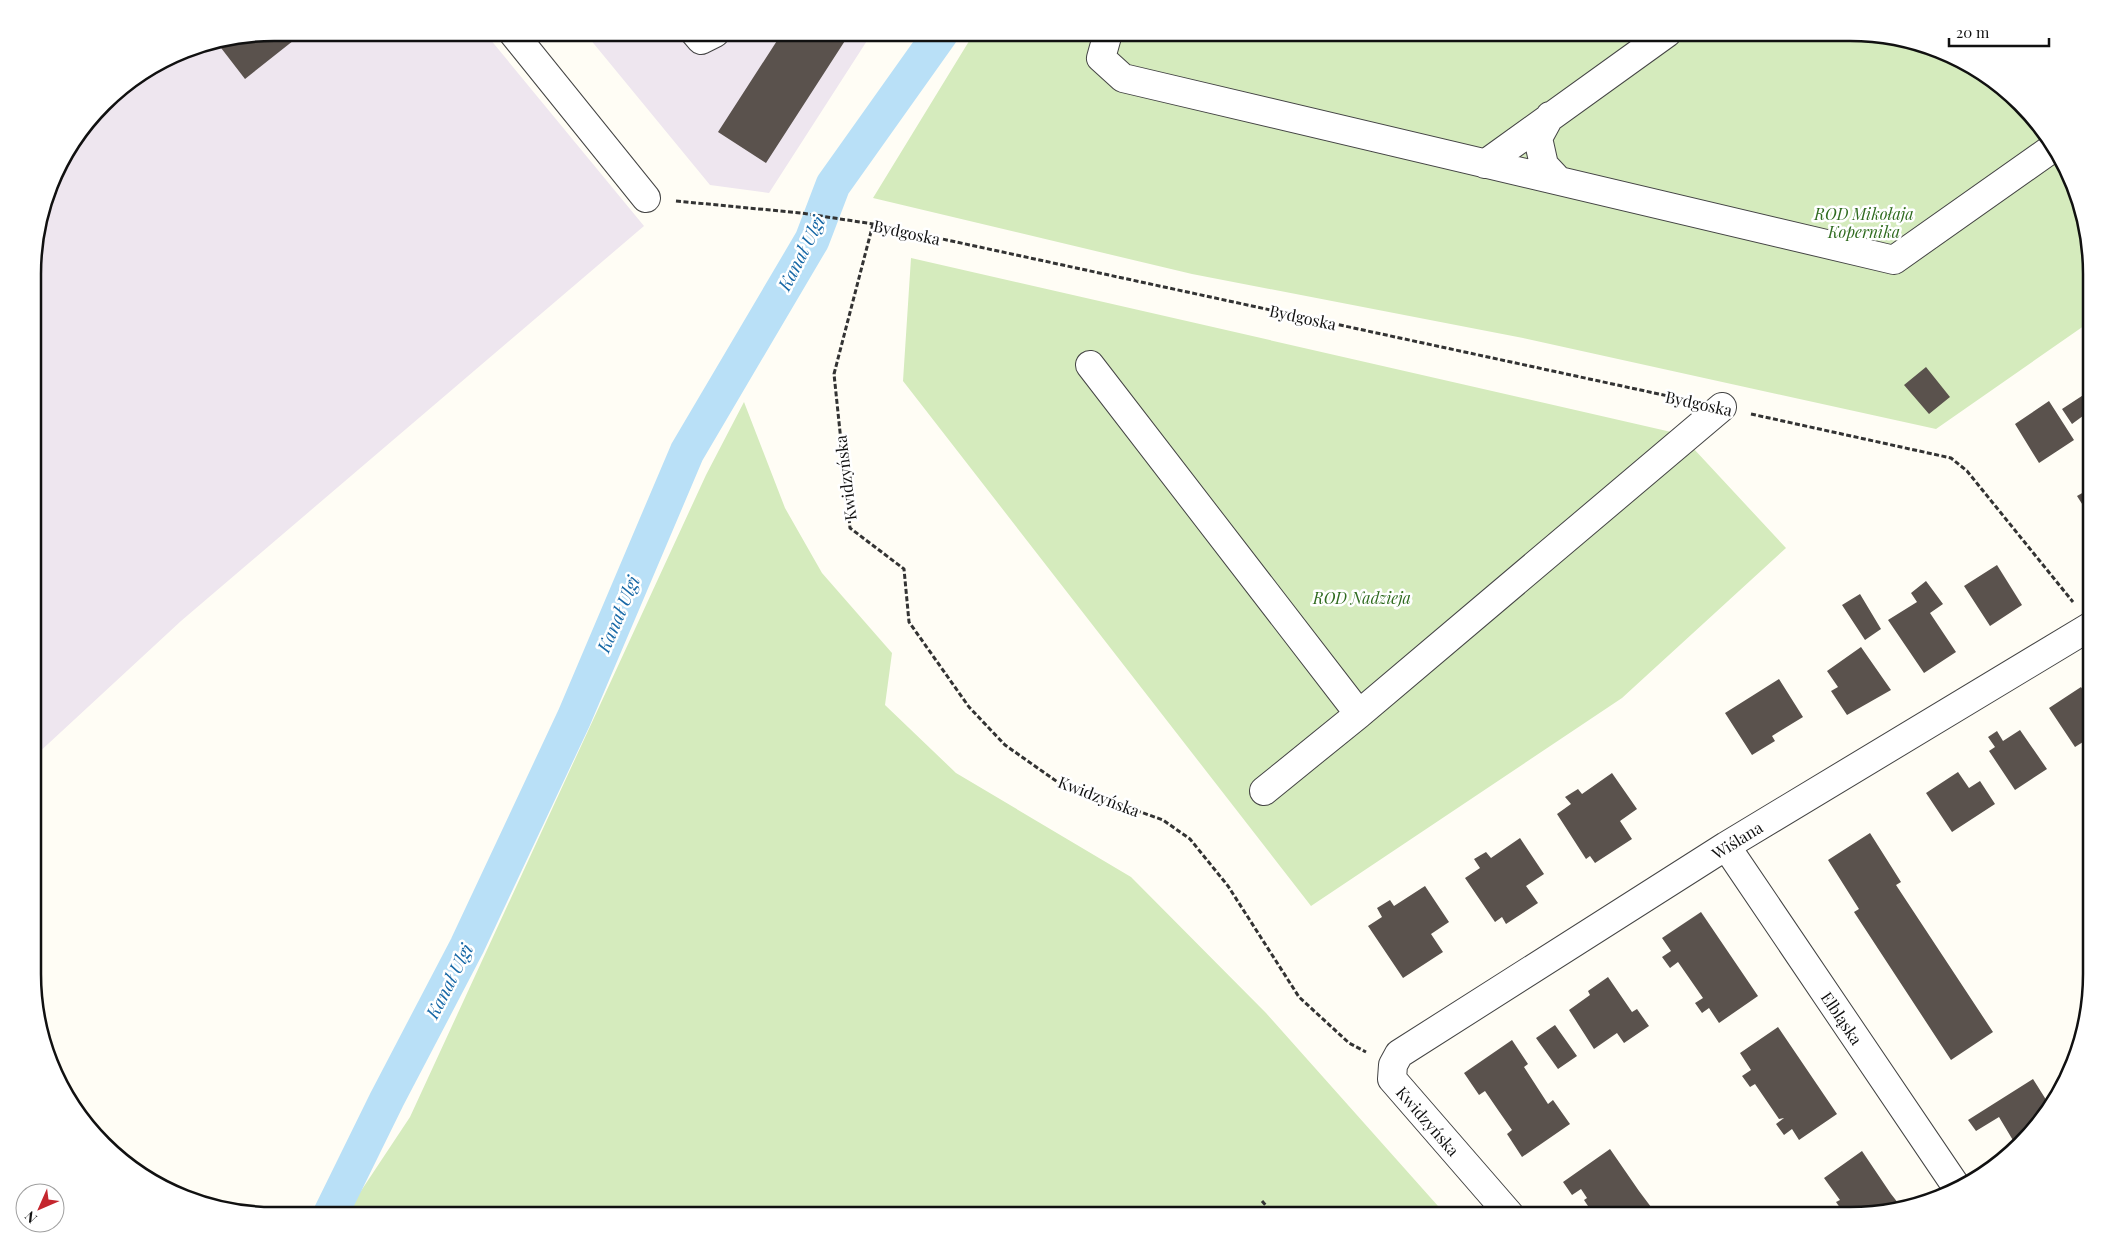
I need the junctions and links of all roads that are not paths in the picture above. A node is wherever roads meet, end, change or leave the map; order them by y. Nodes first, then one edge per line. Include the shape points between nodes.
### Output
1 (520, 41) edge
2 (1106, 41) edge
3 (1654, 41) edge
4 (1550, 116) junction
5 (2048, 152) edge
6 (1485, 164) junction
7 (1558, 180) junction
8 (646, 198) road end
9 (1090, 365) dead end
10 (1722, 408) road end
11 (2083, 618) edge
12 (1359, 714) junction
13 (1264, 791) dead end
14 (1726, 846) junction
15 (1393, 1065) joint
16 (1954, 1183) edge
17 (1503, 1207) edge

1 - 8 street
2 - 6 street via 1101,58 1123,78
3 - 4 street
4 - 6 street
4 - 7 street via 1538,138 1544,164
5 - 7 street via 1894,260
6 - 7 street
9 - 12 street
10 - 12 street
11 - 14 street, Wiślana
12 - 13 street
14 - 15 street, Wiślana via 1399,1054
14 - 16 street, Elbląska
15 - 17 street, Kwidzyńska via 1392,1079

